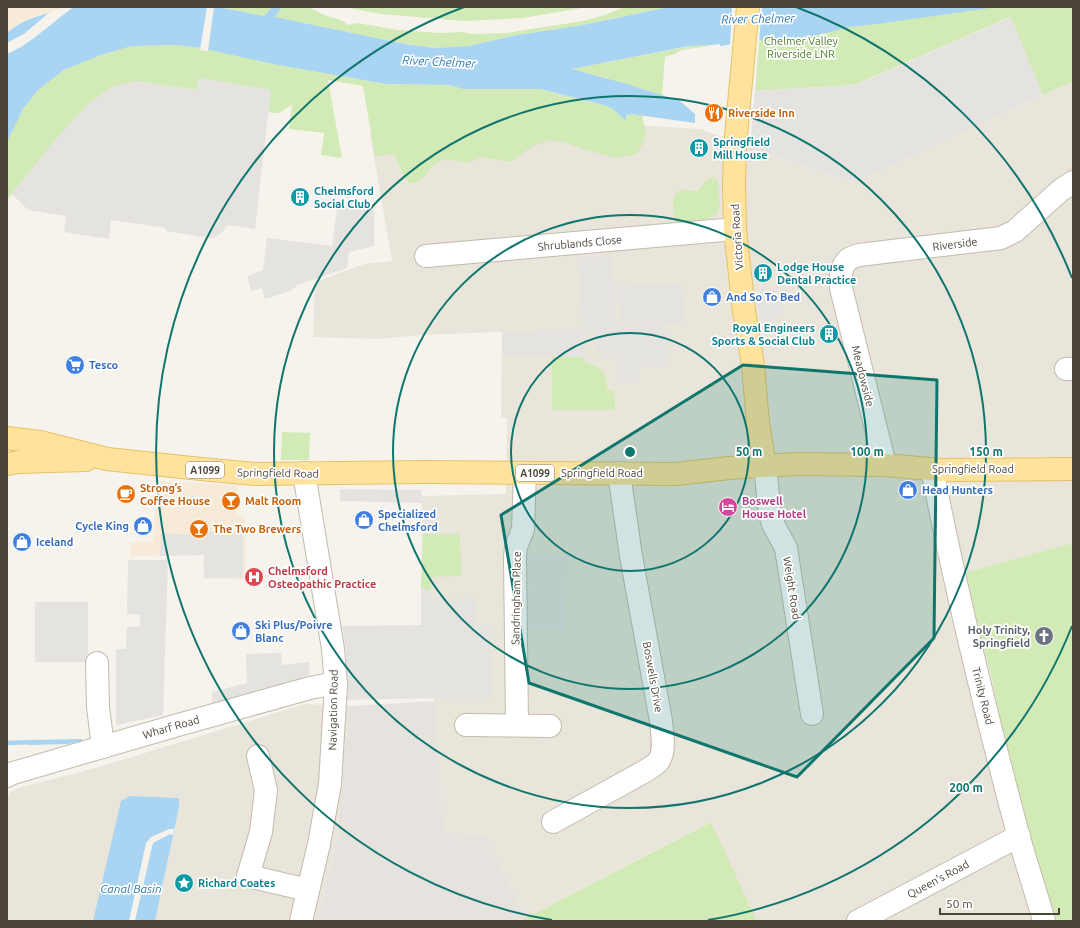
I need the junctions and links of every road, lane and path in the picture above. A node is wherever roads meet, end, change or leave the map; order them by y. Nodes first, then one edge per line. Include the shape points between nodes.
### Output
1 (748, 7) edge
2 (1073, 182) edge
3 (735, 229) junction
4 (426, 256) dead end
5 (840, 288) joint
6 (7, 438) edge
7 (107, 459) junction
8 (7, 464) edge
9 (885, 465) junction
10 (765, 466) junction
11 (932, 469) junction
12 (1073, 469) edge
13 (525, 473) junction
14 (619, 473) junction
15 (304, 474) junction
16 (97, 663) dead end
17 (336, 685) junction
18 (812, 714) dead end
19 (466, 725) dead end
20 (517, 725) junction
21 (550, 726) dead end
22 (103, 747) junction
23 (258, 756) dead end
24 (7, 776) edge
25 (553, 822) dead end
26 (1019, 836) junction
27 (308, 890) junction
28 (301, 921) edge
29 (858, 921) edge
30 (1044, 921) edge

1 - 3 main road, Victoria Road via 735,146
2 - 5 street, Riverside via 1015,231 1001,238 850,258 840,275
3 - 4 street, Shrublands Close
3 - 10 main road, Victoria Road
5 - 9 street, Meadowside
6 - 7 main road, Springfield Road / A1099 via 40,442
7 - 8 main road, Springfield Road / A1099
7 - 15 main road, Springfield Road / A1099 via 255,474
9 - 10 main road, Springfield Road
9 - 11 main road, Springfield Road
10 - 14 main road, Springfield Road / A1099 via 676,474
10 - 18 street, Weight Road via 770,514 786,548
11 - 12 main road, Springfield Road
11 - 26 street, Trinity Road via 943,528
13 - 14 main road, Springfield Road / A1099
13 - 15 main road, Springfield Road / A1099
13 - 20 street, Sandringham Place via 523,528 515,557
14 - 25 street, Boswells Drive via 661,721 662,752 658,762 647,770
15 - 17 street, Navigation Road via 333,649
16 - 22 street via 98,707
17 - 22 street, Wharf Road via 310,688
17 - 27 street, Navigation Road via 330,784
19 - 20 street
20 - 21 street
22 - 24 street, Wharf Road
23 - 27 street via 266,790 261,832 248,876
26 - 29 street, Queen's Road
26 - 30 street, Trinity Road
27 - 28 street, Navigation Road

